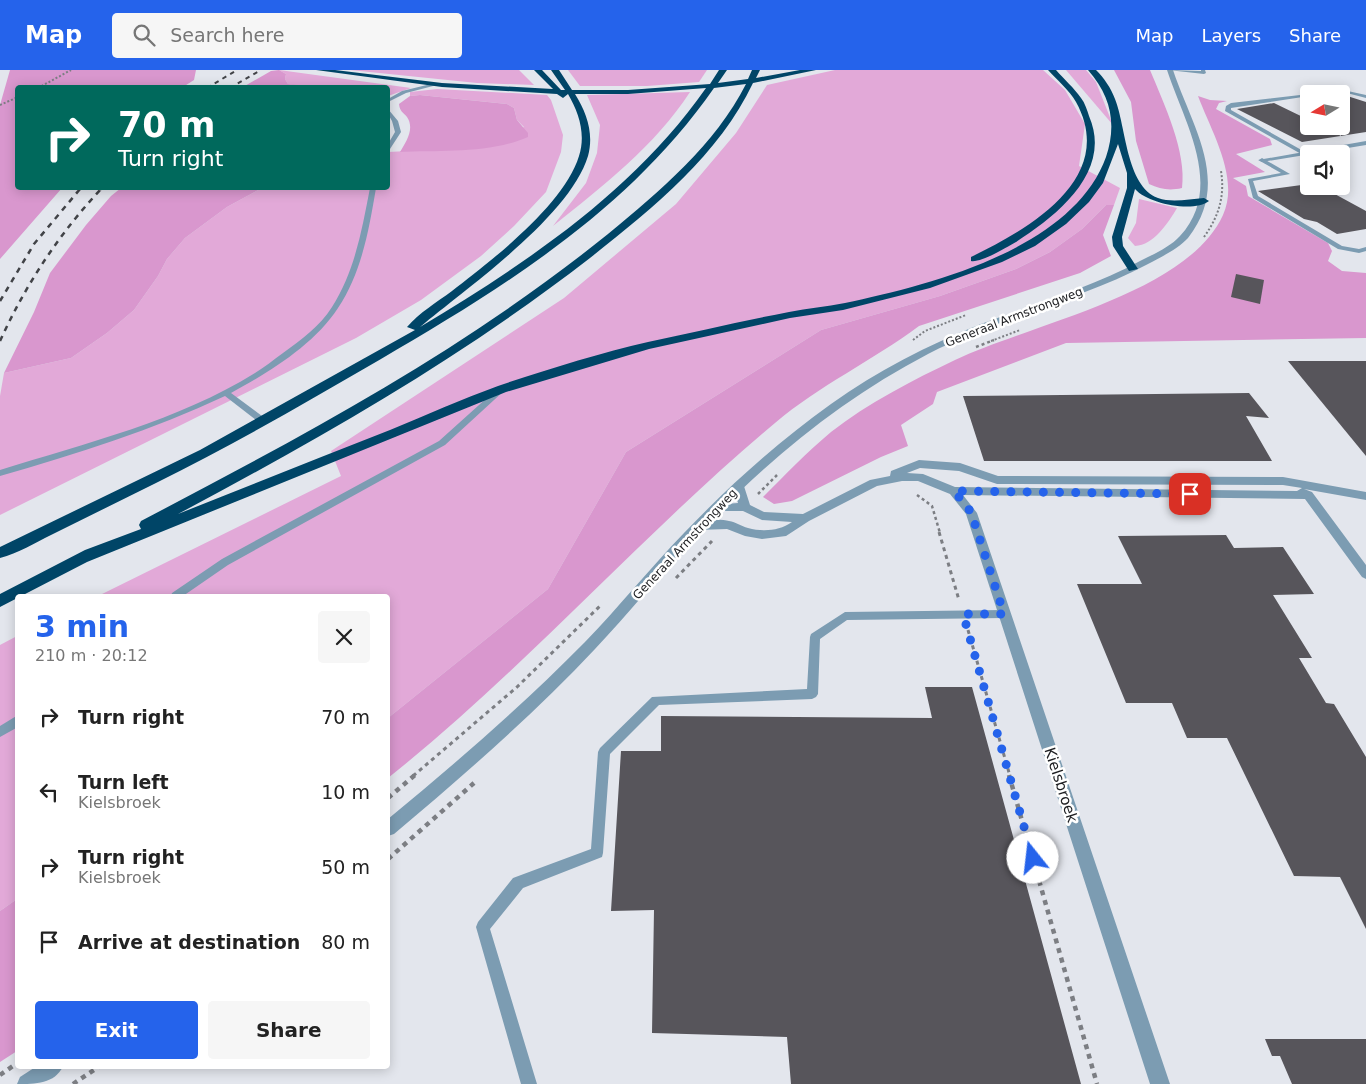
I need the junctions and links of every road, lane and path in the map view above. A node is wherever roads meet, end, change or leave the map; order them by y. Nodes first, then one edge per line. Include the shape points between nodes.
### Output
1 (71, 70) edge
2 (320, 70) edge
3 (538, 70) edge
4 (555, 70) edge
5 (723, 70) edge
6 (756, 70) edge
7 (812, 70) edge
8 (1052, 70) edge
9 (1092, 70) edge
10 (1170, 70) edge
11 (1203, 70) edge
12 (435, 84) junction
13 (44, 85) edge
14 (1350, 93) edge
15 (1300, 95) edge
16 (1366, 97) edge
17 (15, 98) edge
18 (390, 100) edge
19 (0, 105) edge
20 (1115, 111) junction
21 (390, 114) edge
22 (585, 124) junction
23 (1366, 143) edge
24 (390, 145) edge
25 (1350, 146) edge
26 (1300, 151) edge
27 (1300, 154) edge
28 (1262, 160) joint
29 (1130, 170) junction
30 (373, 190) edge
31 (1204, 201) junction
32 (1366, 249) edge
33 (1133, 270) junction
34 (790, 315) junction
35 (966, 315) dead end
36 (906, 345) dead end
37 (381, 354) junction
38 (502, 389) junction
39 (225, 393) junction
40 (263, 421) junction
41 (960, 467) junction
42 (0, 473) edge
43 (1283, 481) junction
44 (874, 483) junction
45 (739, 486) junction
46 (954, 491) junction
47 (1308, 495) junction
48 (1366, 496) edge
49 (932, 506) dead end
50 (745, 507) junction
51 (717, 508) junction
52 (804, 518) junction
53 (728, 525) junction
54 (698, 526) junction
55 (0, 553) edge
56 (83, 558) junction
57 (1366, 574) edge
58 (179, 594) edge
59 (0, 601) edge
60 (603, 603) dead end
61 (963, 614) junction
62 (1004, 614) junction
63 (15, 722) edge
64 (0, 732) edge
65 (390, 796) edge
66 (390, 827) edge
67 (15, 1065) edge
68 (50, 1069) edge
69 (96, 1069) edge
70 (0, 1075) edge
71 (27, 1084) edge
72 (73, 1084) edge
73 (529, 1084) edge
74 (1096, 1084) edge
75 (1160, 1084) edge

1 - 13 path
2 - 12 highway
3 - 22 highway
4 - 22 highway via 582,110
5 - 37 highway via 704,101 672,140 622,188 535,257
6 - 56 highway via 742,97 711,140 664,191 510,313 339,421
7 - 12 highway via 746,82 597,91
8 - 34 highway via 1079,100 1091,131 1090,161 1067,200 1019,237 956,267
9 - 20 highway via 1105,86
10 - 11 lane via 1204,74
10 - 31 street, Generaal Armstrongweg via 1203,156 1206,176
12 - 18 lane via 404,92
14 - 16 lane
15 - 26 lane via 1228,107 1228,111
17 - 19 path
20 - 29 highway
20 - 34 highway via 1116,138 1099,182 1063,222 1032,244 926,286 843,307
21 - 24 lane via 398,132
22 - 37 highway via 585,147 576,171 550,210 497,260
23 - 25 street
27 - 28 street
28 - 32 lane via 1288,174 1250,180 1255,196 1340,248
29 - 31 highway via 1136,185 1148,196 1170,203
29 - 33 highway via 1131,188 1117,237 1118,246
30 - 39 lane via 354,272 325,322 268,368
31 - 33 street, Generaal Armstrongweg via 1182,239
33 - 45 street, Generaal Armstrongweg via 927,351 832,408
34 - 38 highway via 647,346
35 - 36 path via 925,331
37 - 40 highway
38 - 56 highway
38 - 58 lane via 442,443 225,562
39 - 40 lane
39 - 42 lane via 150,424
40 - 55 highway via 153,480
41 - 43 street via 997,480
41 - 44 street via 919,464
41 - 46 street via 955,475
43 - 47 street
43 - 48 street
44 - 46 street, Kielsbroek via 919,477
44 - 52 street, Kielsbroek
45 - 50 street
45 - 51 street, Generaal Armstrongweg
46 - 47 street, Kielsbroek
46 - 62 street, Kielsbroek via 971,512
47 - 57 street
49 - 61 path
50 - 51 street, Kielsbroek
50 - 52 street, Kielsbroek via 762,516
51 - 53 street
51 - 54 street, Generaal Armstrongweg
52 - 53 street, Kielsbroek via 786,532 762,535
53 - 54 street, Kielsbroek
54 - 66 street, Generaal Armstrongweg via 614,621 535,700
56 - 59 highway
60 - 65 path via 517,687
61 - 62 lane
61 - 73 lane via 845,616 815,637 812,694 656,700 604,752 597,853 518,883 484,927
61 - 74 path
62 - 75 street, Kielsbroek
63 - 64 lane
67 - 70 path
68 - 71 street
69 - 72 path

